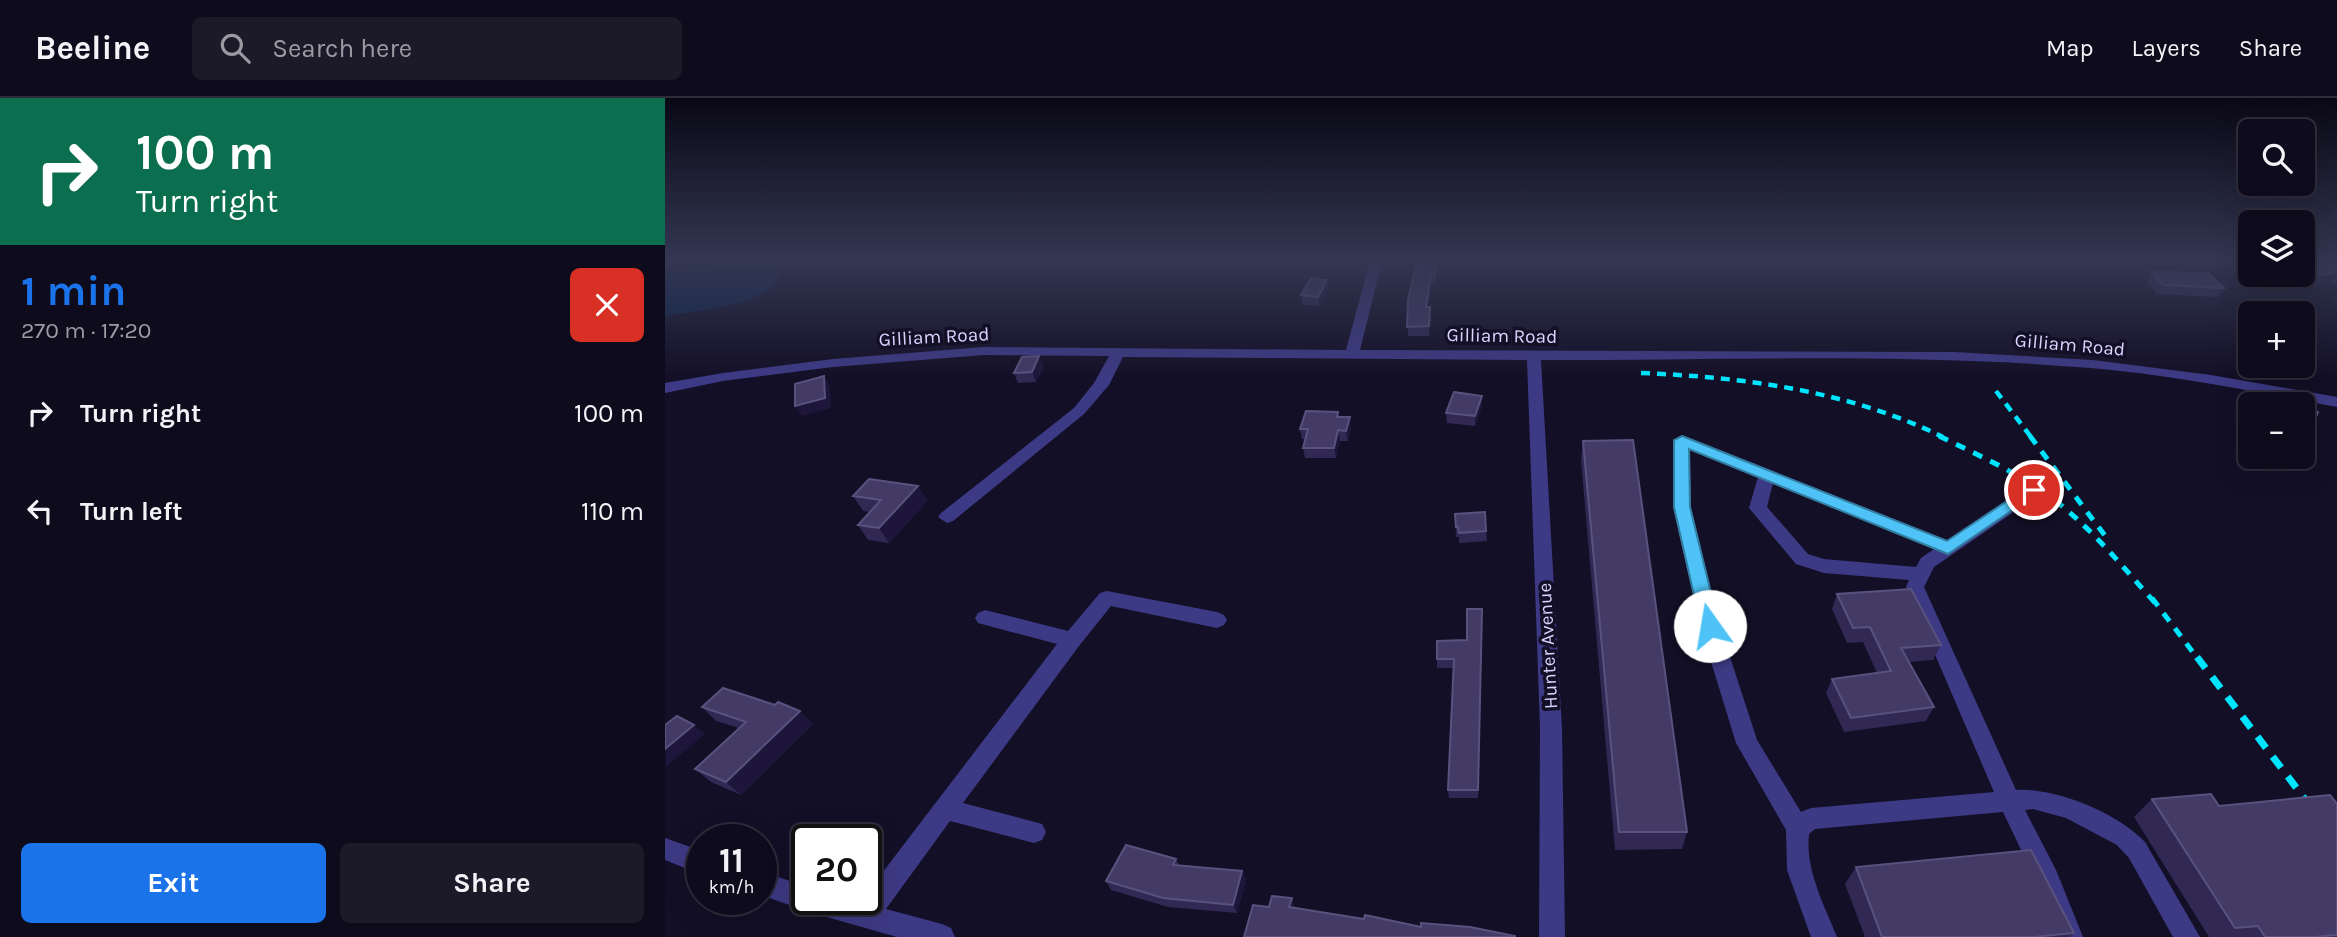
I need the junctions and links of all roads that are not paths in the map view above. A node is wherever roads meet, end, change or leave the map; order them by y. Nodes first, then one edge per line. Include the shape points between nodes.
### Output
1 (1366, 300) edge
2 (1118, 353) junction
3 (1352, 353) junction
4 (1534, 356) junction
5 (665, 388) edge
6 (2337, 402) edge
7 (1767, 475) junction
8 (2034, 490) dead end
9 (947, 517) dead end
10 (1948, 548) junction
11 (1921, 575) junction
12 (985, 618) dead end
13 (1217, 620) dead end
14 (1072, 640) junction
15 (2009, 802) junction
16 (945, 809) junction
17 (1798, 828) junction
18 (1034, 832) dead end
19 (665, 849) edge
20 (686, 857) edge
21 (862, 915) edge
22 (865, 916) junction
23 (942, 937) edge
24 (1552, 937) edge
25 (1824, 937) edge
26 (2070, 937) edge
27 (2187, 937) edge

1 - 3 street
2 - 3 street, Gilliam Road
2 - 5 street, Gilliam Road via 983,351 884,358
2 - 9 street via 1101,385 1079,411
3 - 4 street, Gilliam Road
4 - 6 street, Gilliam Road via 2048,360 2211,379
4 - 24 street, Hunter Avenue via 1551,728
7 - 10 street
7 - 11 street via 1758,508 1802,559 1824,566
7 - 17 street via 1682,440 1682,507 1710,626 1747,743
8 - 10 street
10 - 11 street via 1927,563
11 - 15 street via 1915,587
12 - 14 street
13 - 14 street via 1107,597
14 - 16 street
15 - 17 street via 1811,819
15 - 26 street
15 - 27 street via 2033,799 2070,809 2125,837
16 - 18 street
16 - 22 street
17 - 25 street via 1794,845 1801,877
19 - 20 street
21 - 22 street
22 - 23 street

